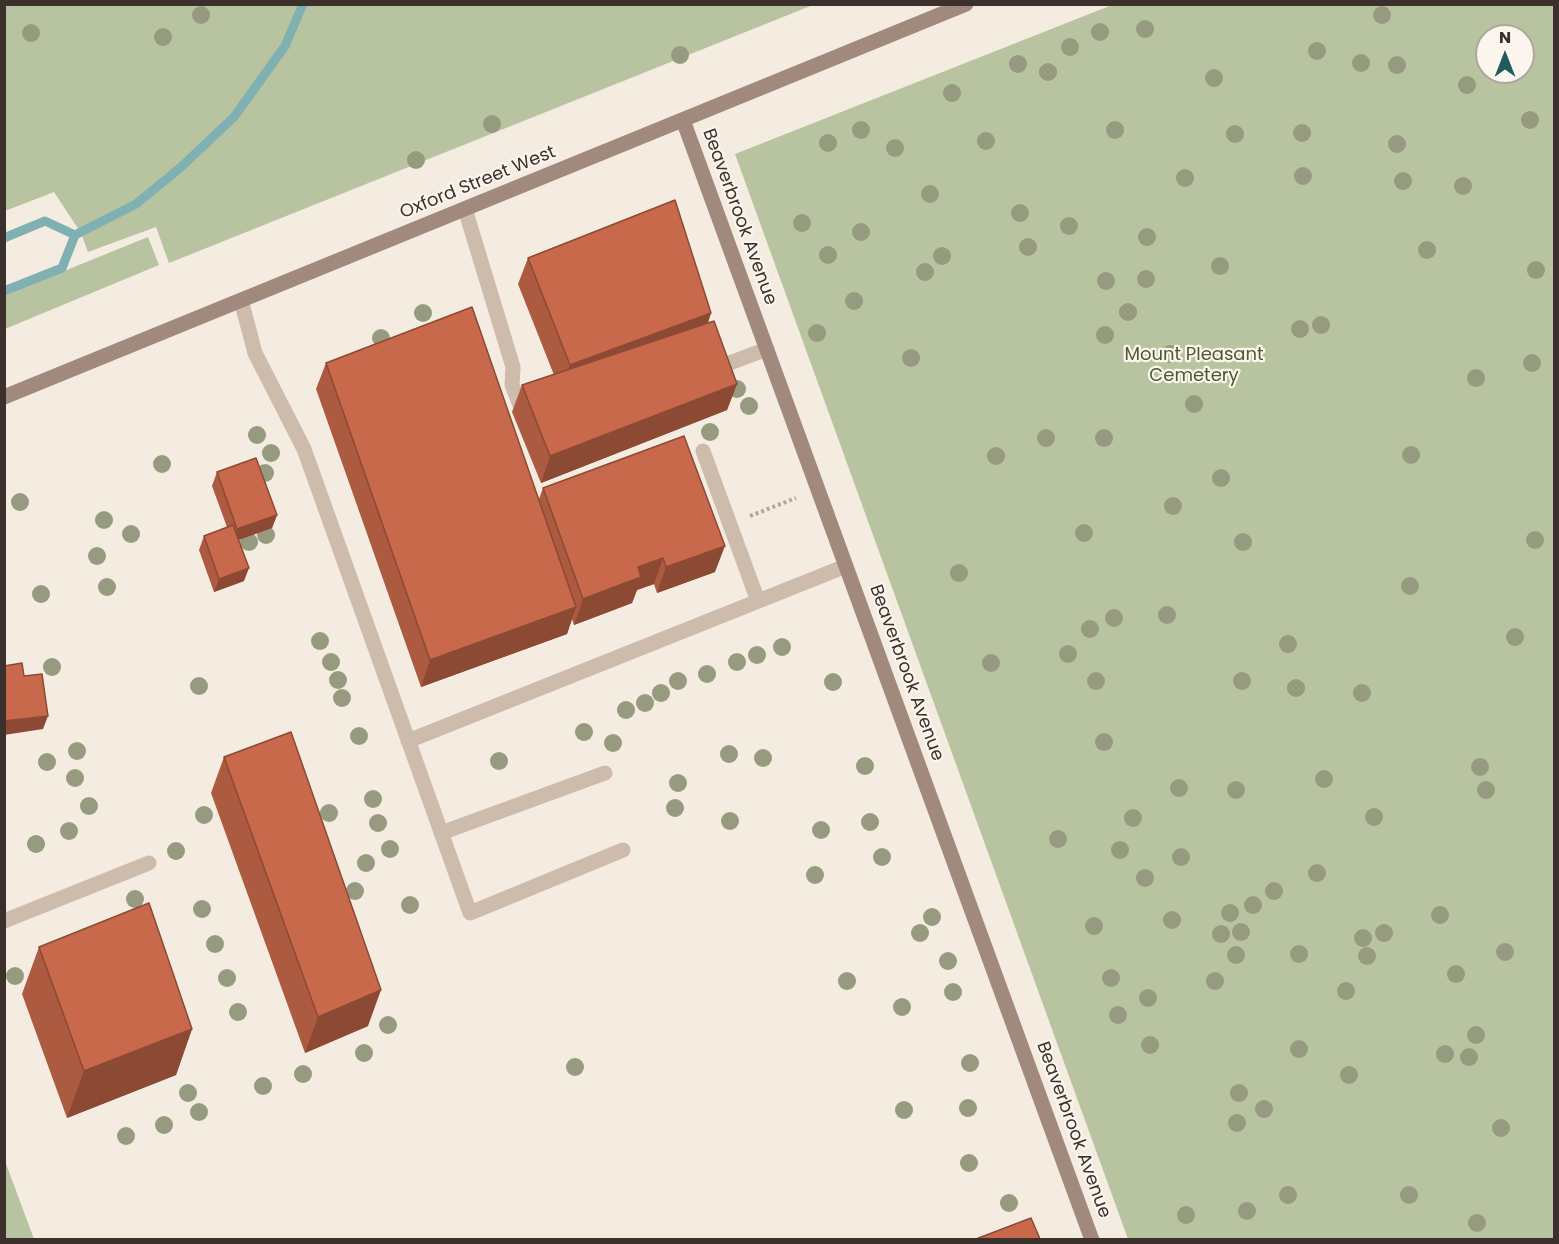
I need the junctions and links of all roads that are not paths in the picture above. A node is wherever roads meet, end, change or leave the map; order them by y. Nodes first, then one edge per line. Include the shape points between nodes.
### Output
1 (966, 4) edge
2 (683, 120) junction
3 (465, 209) junction
4 (241, 300) junction
5 (767, 349) junction
6 (693, 377) edge
7 (4, 397) edge
8 (530, 430) edge
9 (703, 451) dead end
10 (846, 566) junction
11 (758, 601) junction
12 (408, 741) junction
13 (606, 773) dead end
14 (441, 833) junction
15 (623, 850) dead end
16 (149, 863) dead end
17 (4, 921) edge
18 (1092, 1239) edge

1 - 2 street, Oxford Street West
2 - 3 street, Oxford Street West
2 - 5 street, Beaverbrook Avenue
3 - 4 street, Oxford Street West
3 - 8 lane via 513,367 512,385
4 - 7 street, Oxford Street West
4 - 12 lane via 255,353 304,449
5 - 6 lane
5 - 10 street, Beaverbrook Avenue
9 - 11 lane
10 - 11 lane
10 - 18 street, Beaverbrook Avenue
11 - 12 lane
12 - 14 lane
13 - 14 lane
14 - 15 lane via 470,913
16 - 17 lane

